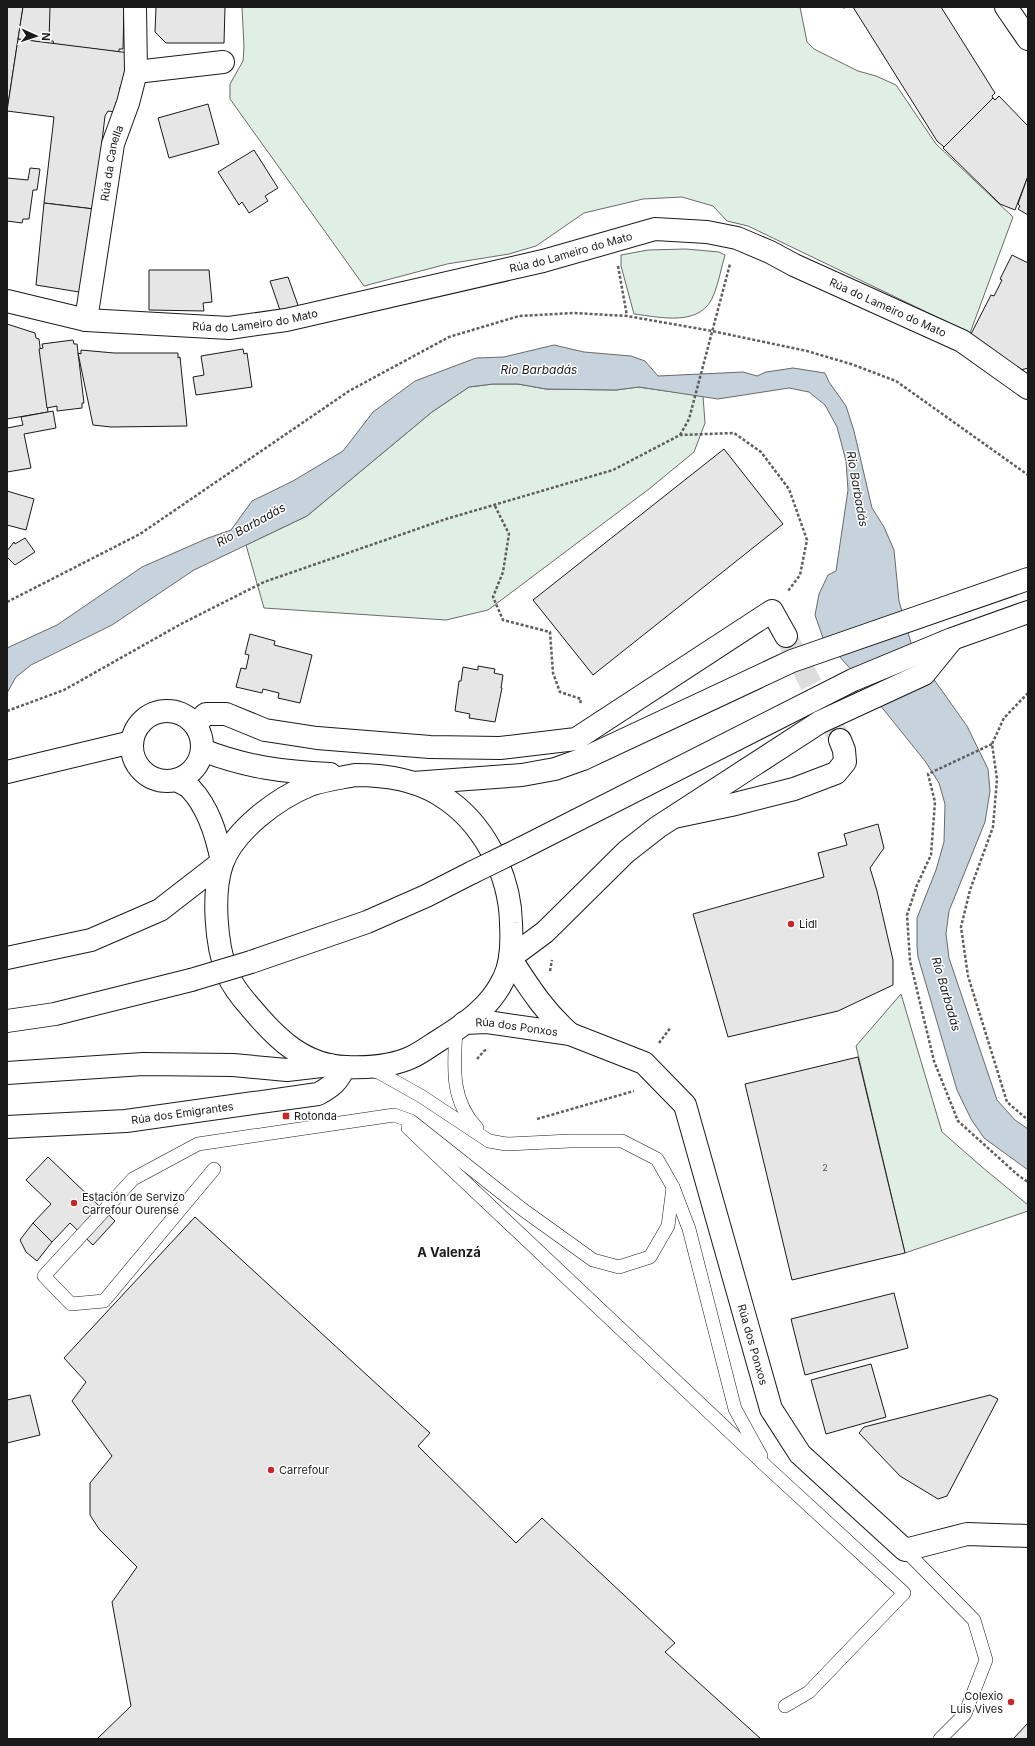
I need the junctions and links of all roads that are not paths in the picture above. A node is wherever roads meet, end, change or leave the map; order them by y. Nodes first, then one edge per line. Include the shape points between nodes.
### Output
1 (136, 7) edge
2 (1006, 7) edge
3 (1028, 39) edge
4 (223, 62) dead end
5 (136, 72) junction
6 (7, 301) edge
7 (86, 320) junction
8 (1027, 387) edge
9 (1028, 579) edge
10 (1028, 612) edge
11 (786, 636) tunnel mouth
12 (952, 639) junction
13 (195, 724) junction
14 (576, 739) junction
15 (840, 740) tunnel mouth
16 (132, 742) junction
17 (202, 750) junction
18 (583, 759) junction
19 (7, 772) edge
20 (355, 775) junction
21 (176, 780) junction
22 (413, 783) junction
23 (674, 817) junction
24 (222, 862) junction
25 (7, 958) edge
26 (510, 958) junction
27 (7, 1021) edge
28 (460, 1027) junction
29 (570, 1034) junction
30 (346, 1066) junction
31 (7, 1073) edge
32 (394, 1115) junction
33 (7, 1127) edge
34 (489, 1141) junction
35 (214, 1169) dead end
36 (673, 1187) junction
37 (767, 1467) junction
38 (1028, 1536) edge
39 (905, 1550) junction
40 (785, 1706) dead end
41 (940, 1739) edge

1 - 5 street, Rúa da Canella
2 - 3 street
4 - 5 street
5 - 7 street, Rúa da Canella via 113,144
6 - 7 street, Rúa do Lameiro do Mato
7 - 8 street, Rúa do Lameiro do Mato via 229,328 286,320 535,263 655,229 707,232 736,238 770,252 962,341
9 - 18 street via 792,661
10 - 12 street
11 - 14 street via 772,611
12 - 23 street via 924,674 820,722
12 - 27 street, bridge via 853,680 520,850 367,922 191,980 55,1014
13 - 14 street via 206,714 226,714 265,730 317,738 430,747 500,748
13 - 16 street via 184,715 171,710 157,712 145,718 136,729
13 - 17 street via 201,736
14 - 18 street
15 - 23 street via 845,762 836,773 787,790
16 - 19 street
16 - 21 street via 132,756 139,768 150,777 162,781
17 - 20 street via 230,761 265,769
17 - 21 street via 198,764 189,774
18 - 22 street via 555,769 522,775
20 - 22 street via 381,775
20 - 24 street via 311,784 275,803 240,833
21 - 24 street via 189,787 210,819
22 - 26 street via 440,794 469,817 488,845 503,876 511,903
23 - 26 street via 626,852 545,932
24 - 25 street via 160,910 91,940
24 - 30 street via 217,888 218,930 228,974 244,1000 268,1029 287,1046 305,1057
26 - 28 street via 505,978 486,1006
26 - 29 street, Rúa dos Ponxos via 539,1003
28 - 29 street, Rúa dos Ponxos via 487,1022
28 - 30 street via 414,1056 390,1064
28 - 34 lane via 455,1084 457,1095 463,1111
29 - 39 street, Rúa dos Ponxos via 644,1063 685,1105 771,1409 800,1454
30 - 31 street via 287,1070 233,1065 143,1064
30 - 33 street, Rúa dos Emigrantes via 330,1087 318,1094 126,1121
30 - 34 lane via 380,1073 421,1096
32 - 35 lane via 198,1144 133,1179 44,1276 71,1304 104,1301
32 - 36 lane via 411,1121 522,1209 593,1260 619,1267 650,1257 668,1226
32 - 37 lane
34 - 36 lane via 506,1144 622,1141 657,1159
36 - 37 lane via 689,1229 735,1409
37 - 40 lane via 904,1593 809,1692
38 - 39 street via 967,1534
39 - 41 lane via 974,1620 986,1660 965,1714

